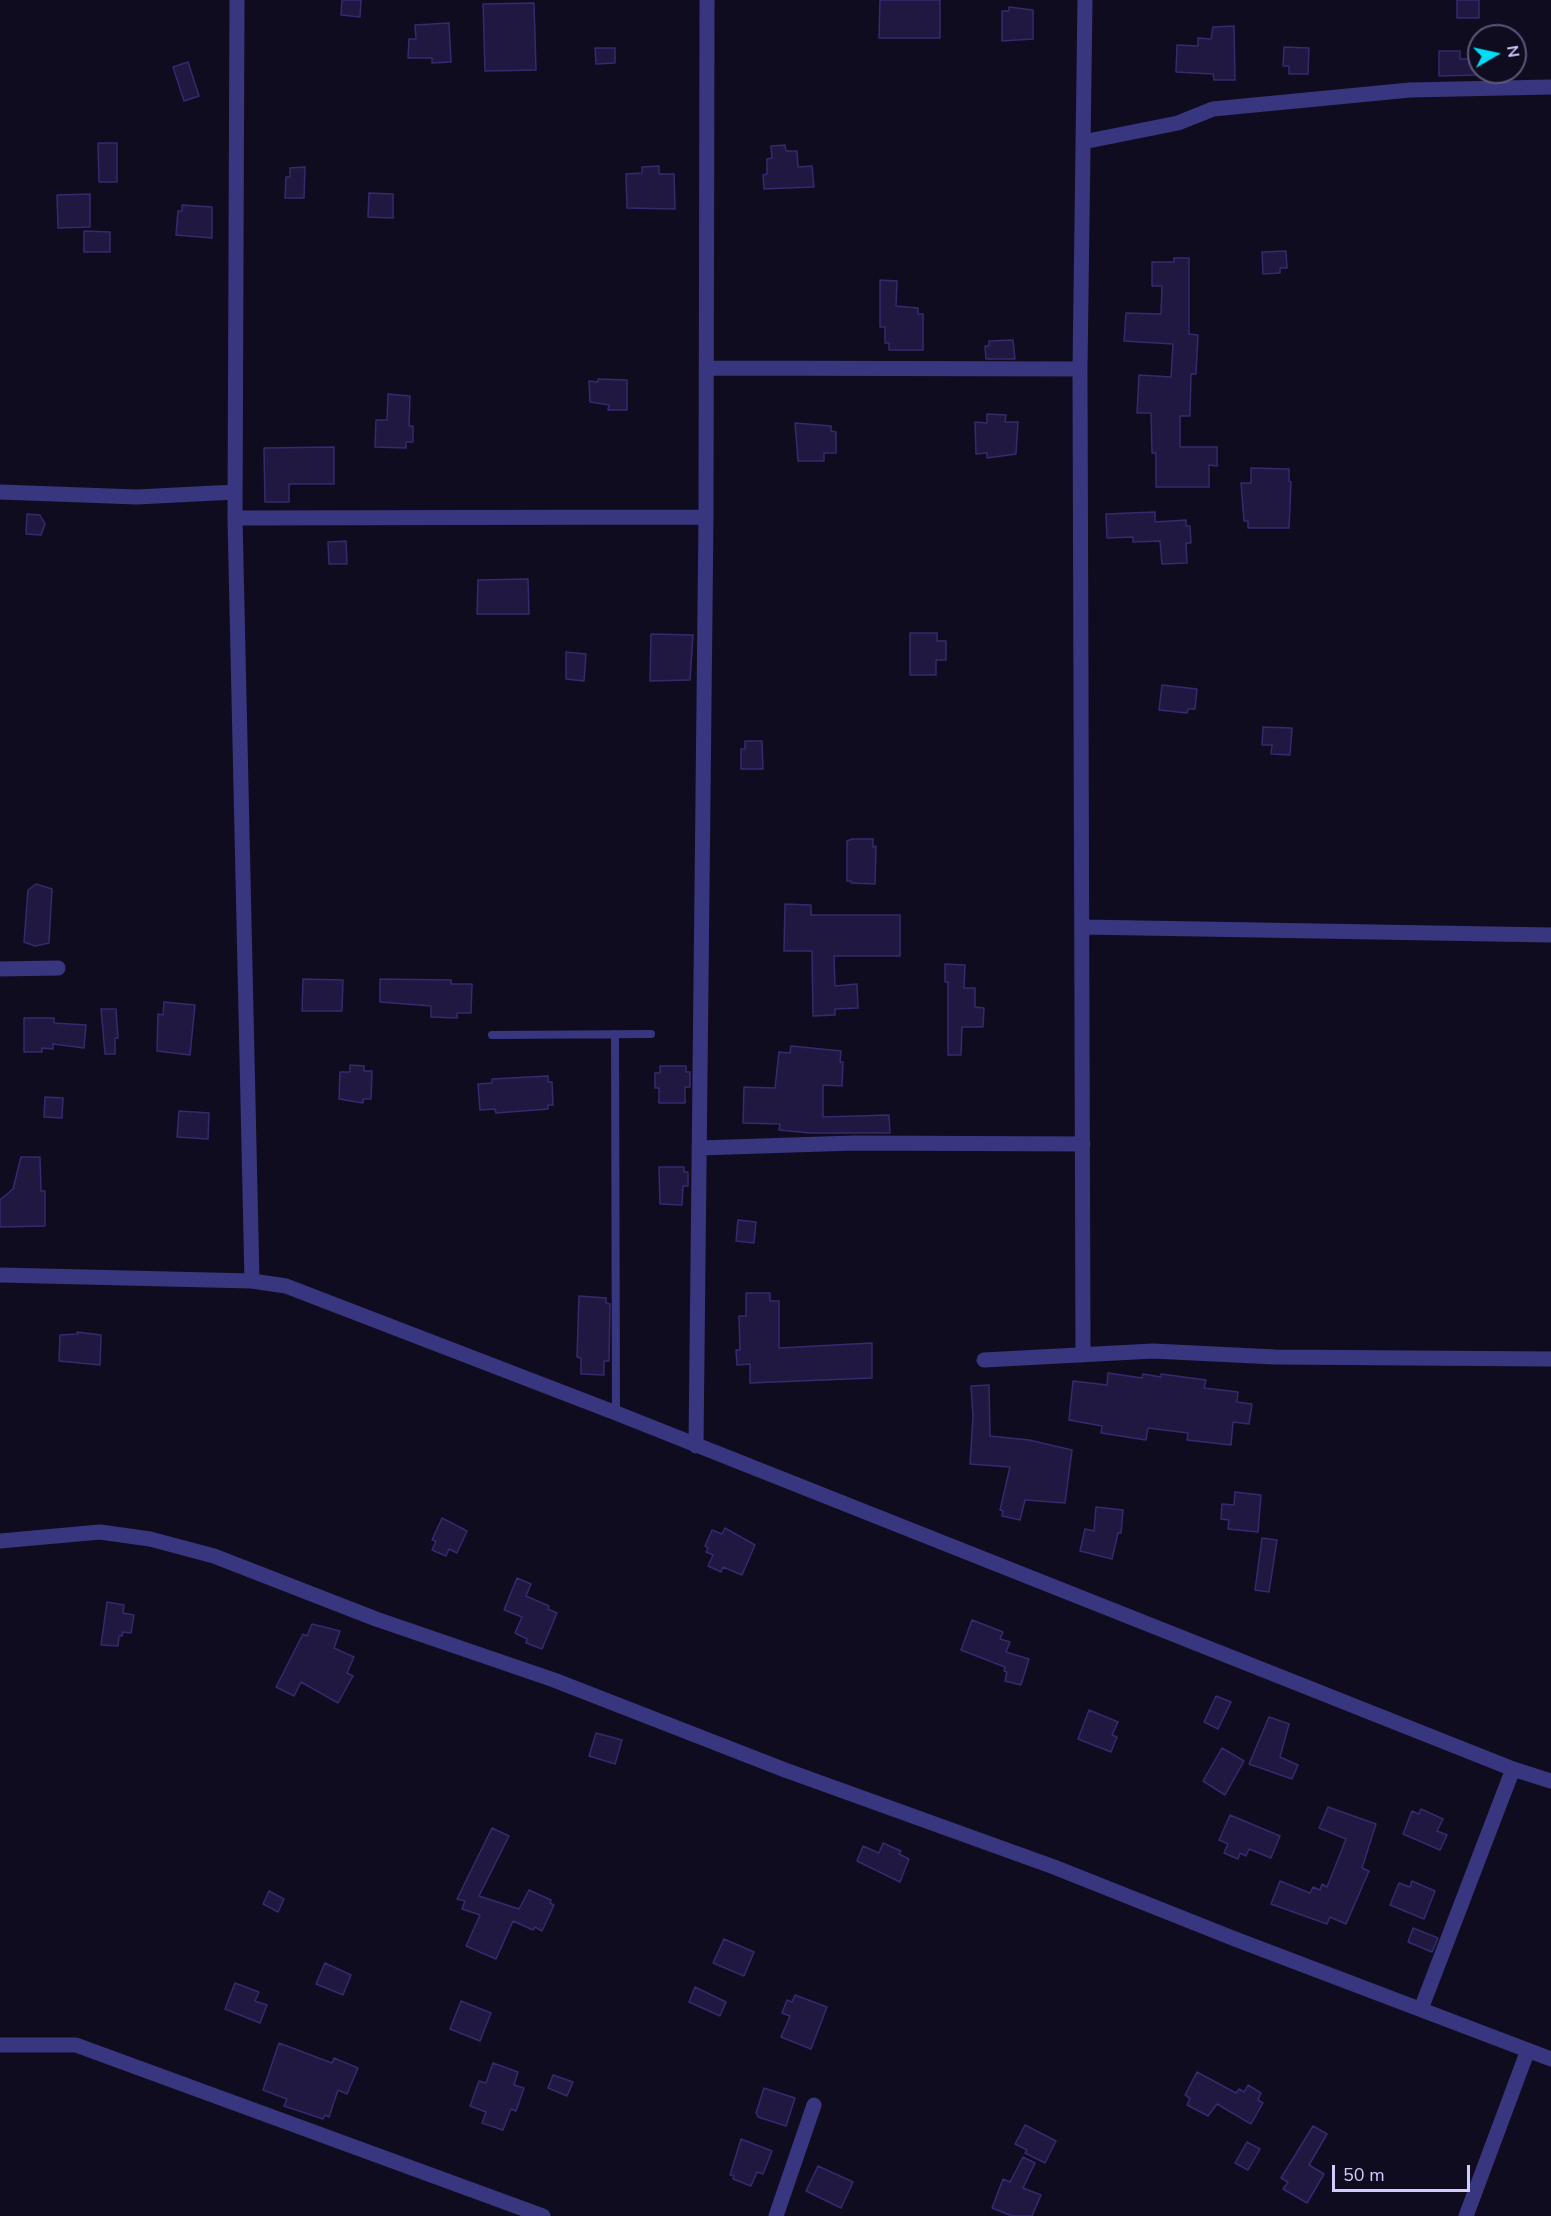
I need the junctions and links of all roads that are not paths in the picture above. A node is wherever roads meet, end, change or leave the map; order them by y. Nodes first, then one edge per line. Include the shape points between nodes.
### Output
1 (237, 0) edge
2 (707, 0) edge
3 (1085, 0) edge
4 (1551, 87) edge
5 (1083, 142) junction
6 (707, 368) junction
7 (1080, 369) junction
8 (0, 492) edge
9 (235, 492) junction
10 (706, 517) junction
11 (235, 518) junction
12 (1082, 927) junction
13 (1551, 935) edge
14 (58, 968) dead end
15 (0, 969) edge
16 (615, 1034) junction
17 (651, 1034) dead end
18 (492, 1035) dead end
19 (1083, 1144) junction
20 (699, 1148) junction
21 (0, 1275) edge
22 (252, 1281) junction
23 (1083, 1355) junction
24 (1551, 1359) edge
25 (984, 1360) dead end
26 (616, 1413) junction
27 (696, 1446) junction
28 (0, 1541) edge
29 (1513, 1769) junction
30 (1551, 1781) edge
31 (1421, 2009) junction
32 (0, 2045) edge
33 (1528, 2050) junction
34 (1551, 2058) edge
35 (814, 2105) dead end
36 (543, 2216) edge
37 (776, 2216) edge
38 (1466, 2216) edge

1 - 9 street
2 - 6 street
3 - 5 street
4 - 5 street via 1410,90 1213,109 1178,123
5 - 7 street
6 - 7 street
6 - 10 street
7 - 12 street
8 - 9 street via 137,497
9 - 11 street
10 - 11 street
10 - 20 street
11 - 22 street
12 - 13 street
12 - 19 street
14 - 15 street
16 - 17 lane
16 - 18 lane
16 - 26 lane
19 - 20 street via 854,1143
19 - 23 street
20 - 27 street
21 - 22 street
22 - 26 street via 286,1286
23 - 24 street via 1153,1352
23 - 25 street
26 - 27 street
27 - 29 street
28 - 31 street via 100,1532 150,1539 213,1556 1054,1867
29 - 30 street
29 - 31 street
31 - 33 street
32 - 36 street via 76,2045
33 - 34 street
33 - 38 street
35 - 37 street

